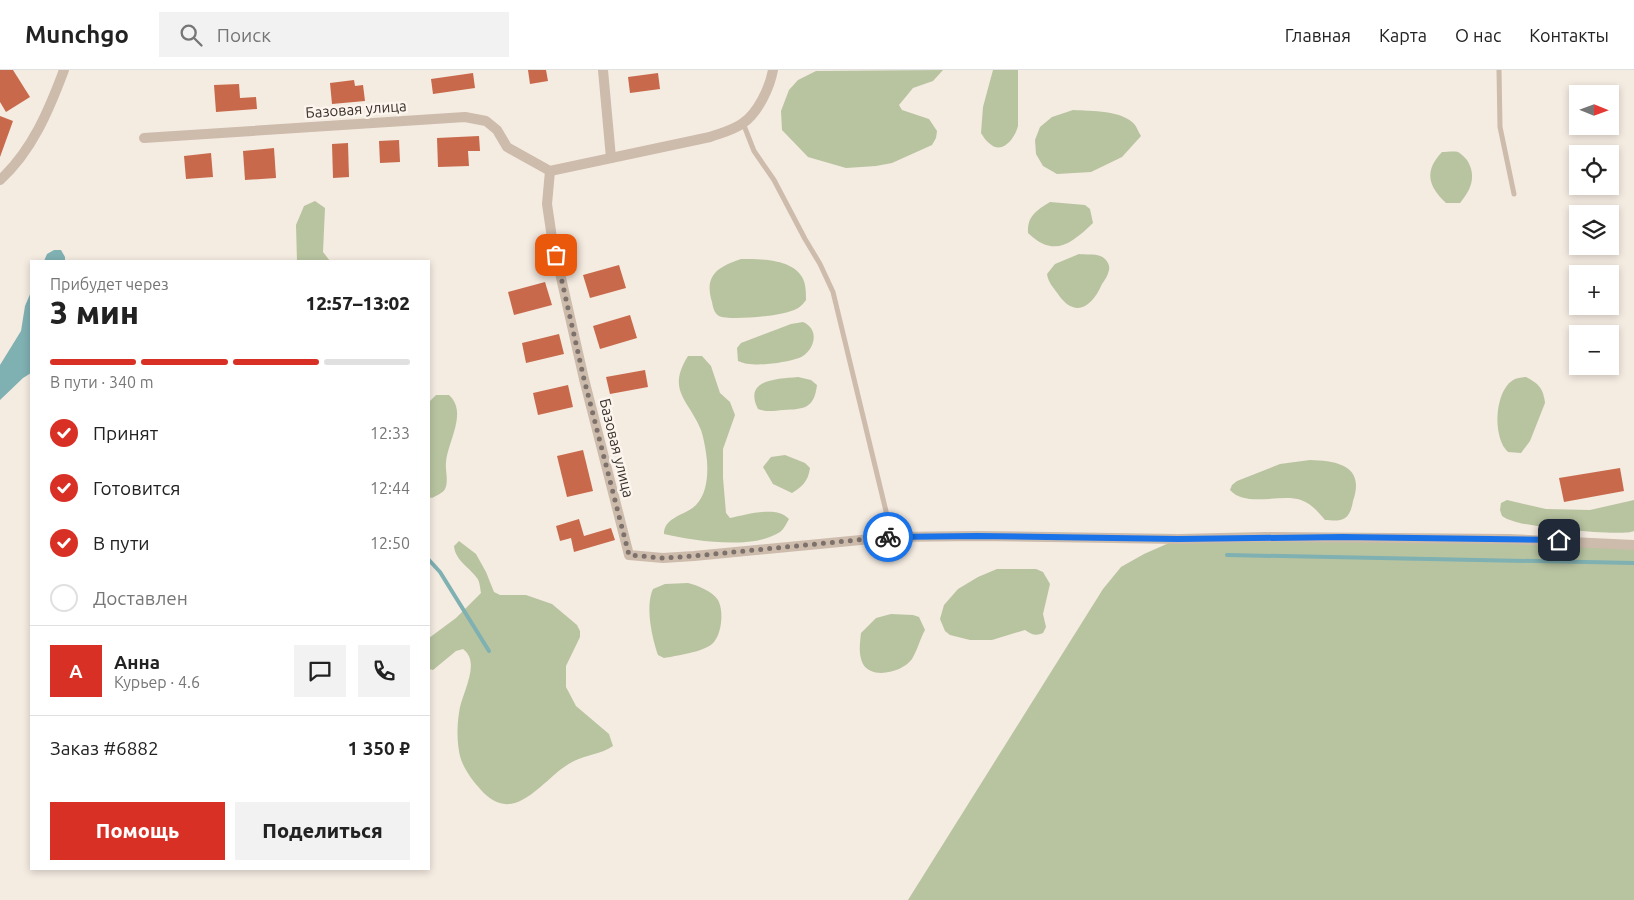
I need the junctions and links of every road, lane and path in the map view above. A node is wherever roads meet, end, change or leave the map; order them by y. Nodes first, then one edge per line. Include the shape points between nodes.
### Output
1 (64, 70) edge
2 (603, 70) edge
3 (773, 70) edge
4 (1499, 70) edge
5 (743, 123) junction
6 (144, 138) dead end
7 (611, 158) junction
8 (550, 171) junction
9 (0, 180) edge
10 (1514, 194) dead end
11 (892, 537) junction
12 (1634, 545) edge

1 - 9 street via 39,128 26,150
2 - 7 street
3 - 5 street via 763,99
4 - 10 lane via 1500,127
5 - 7 street via 710,137
5 - 11 lane via 754,151 774,180 833,292
6 - 8 street, Базовая улица via 466,117 486,121 497,130 507,147
7 - 8 street
8 - 11 street, Базовая улица via 547,204 552,238 629,555 694,556
11 - 12 street via 1490,538

